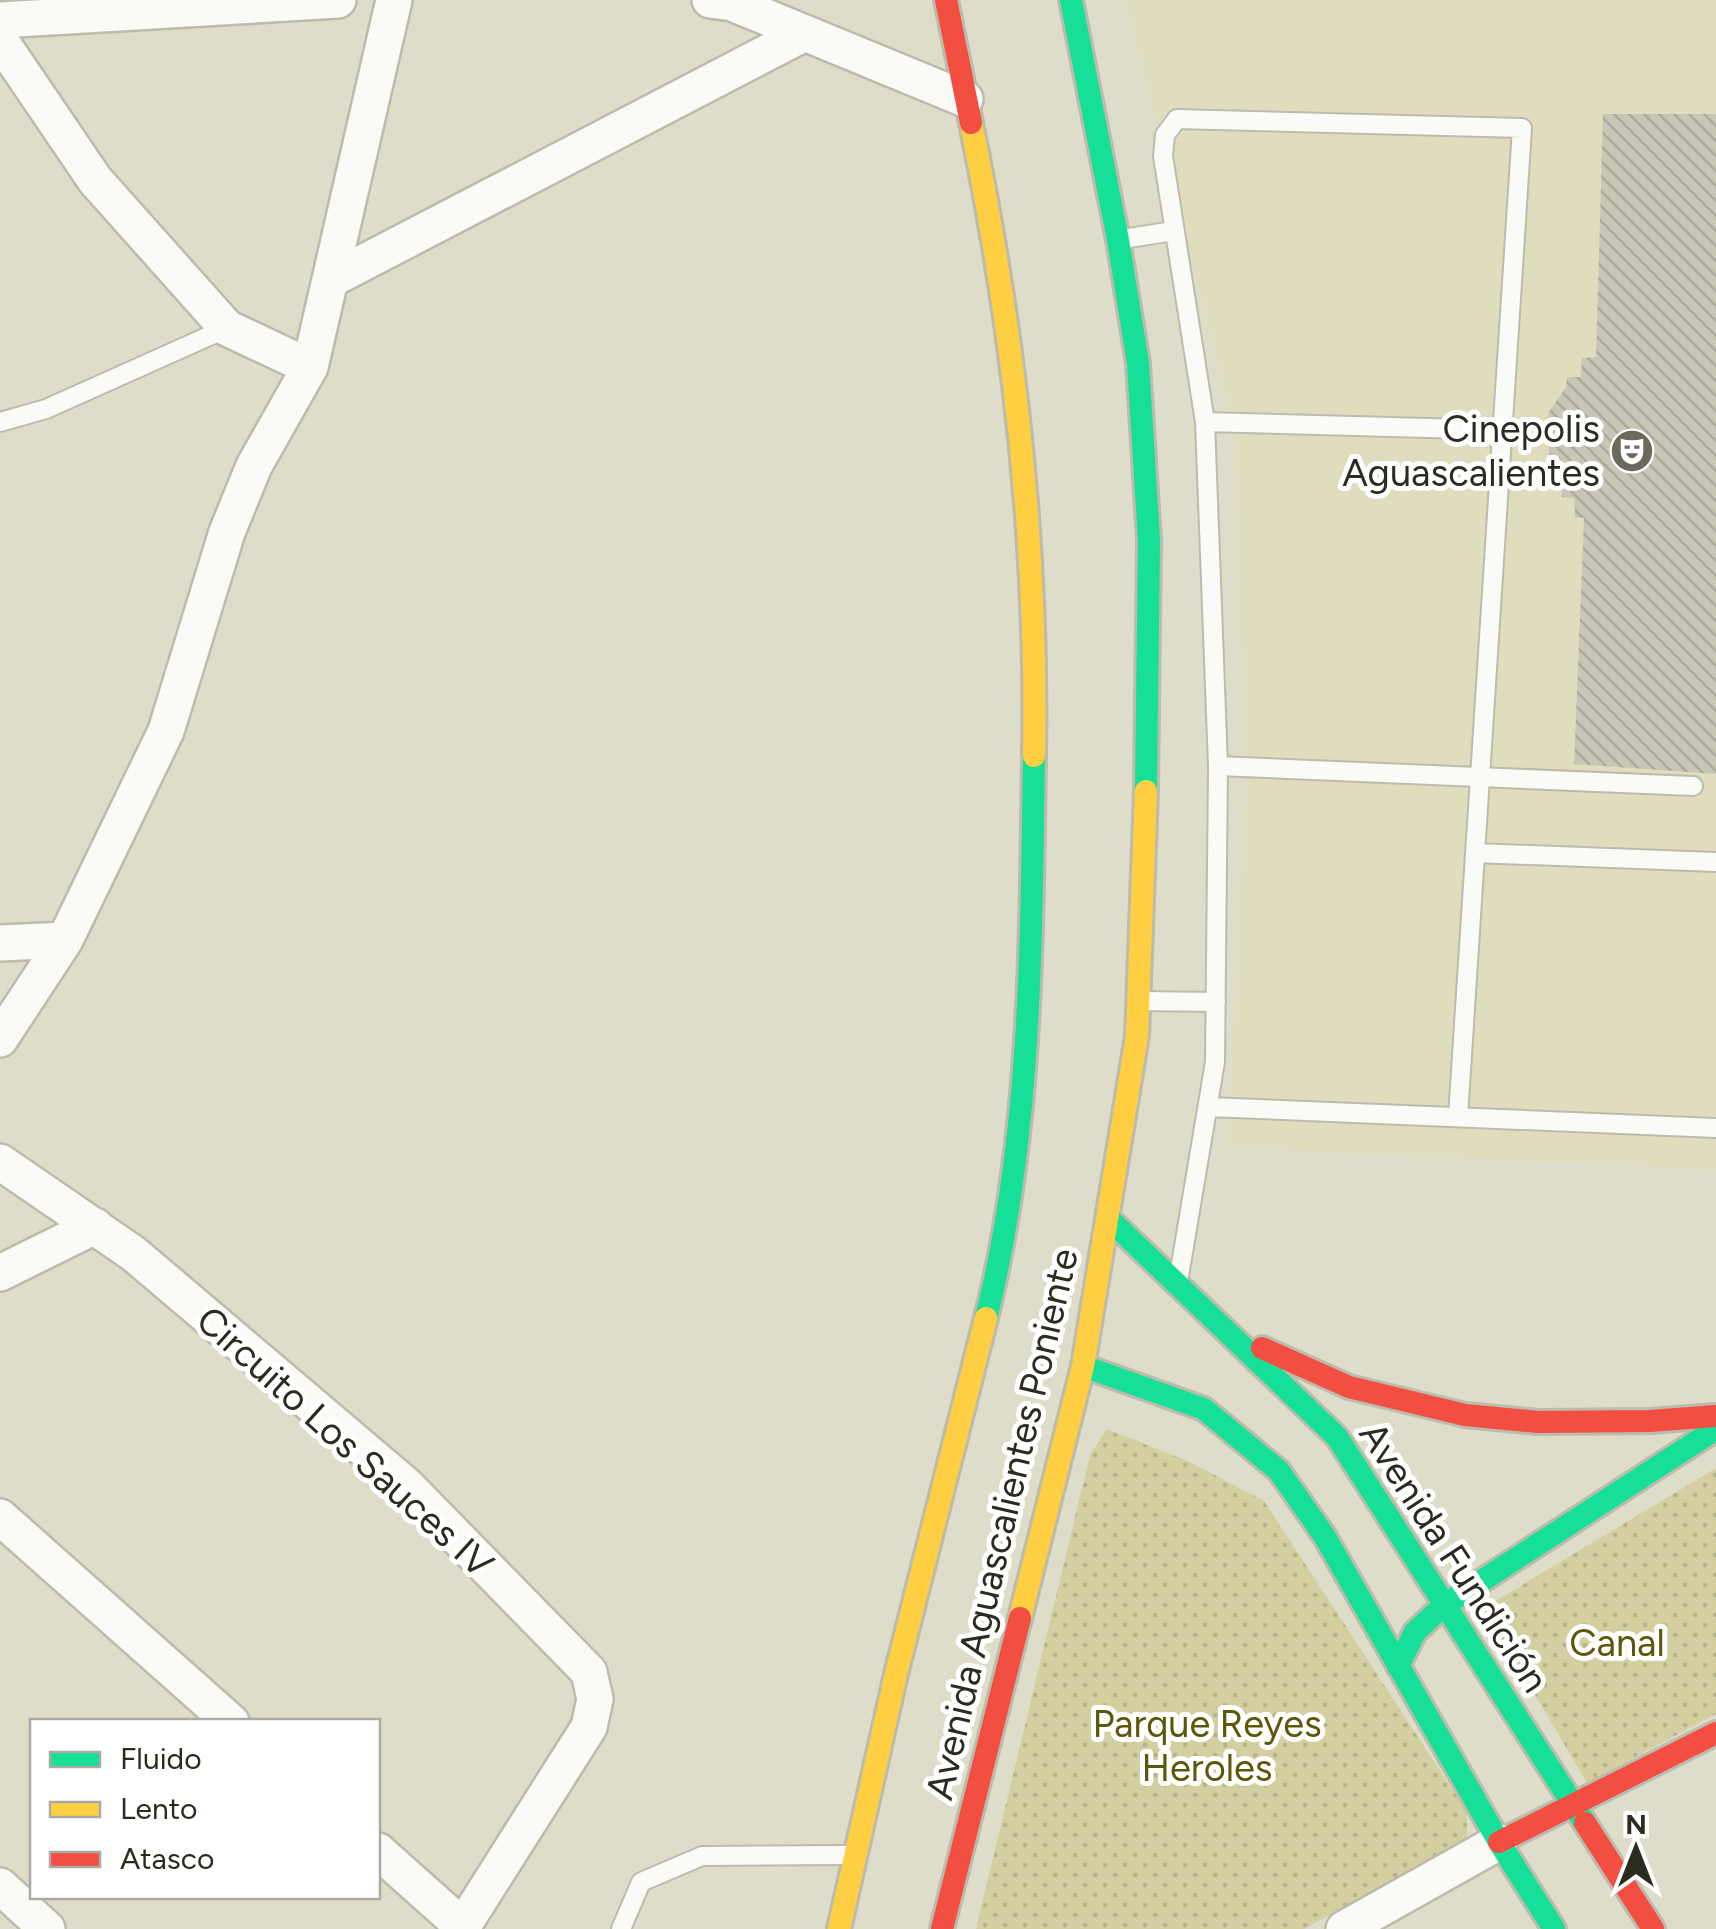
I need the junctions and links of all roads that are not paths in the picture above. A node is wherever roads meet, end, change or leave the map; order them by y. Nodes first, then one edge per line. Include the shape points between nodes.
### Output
1 (338, 0) edge
2 (394, 0) edge
3 (710, 0) edge
4 (946, 0) edge
5 (1071, 0) edge
6 (0, 20) edge
7 (805, 33) junction
8 (0, 40) edge
9 (965, 99) junction
10 (1173, 231) junction
11 (1118, 240) junction
12 (330, 280) junction
13 (227, 328) junction
14 (310, 368) junction
15 (0, 422) edge
16 (1204, 422) junction
17 (1502, 430) junction
18 (1218, 766) junction
19 (1481, 775) junction
20 (1694, 786) dead end
21 (1474, 852) junction
22 (1716, 862) edge
23 (65, 940) junction
24 (0, 942) edge
25 (1138, 1001) junction
26 (1216, 1002) junction
27 (0, 1039) edge
28 (1209, 1107) junction
29 (1458, 1117) junction
30 (1716, 1128) edge
31 (0, 1162) edge
32 (1108, 1218) junction
33 (94, 1226) junction
34 (0, 1273) edge
35 (1178, 1285) junction
36 (1234, 1335) junction
37 (1083, 1366) junction
38 (1716, 1416) edge
39 (1716, 1430) edge
40 (0, 1517) edge
41 (1443, 1606) junction
42 (1398, 1666) junction
43 (228, 1719) edge
44 (1716, 1732) edge
45 (1574, 1808) junction
46 (1500, 1842) junction
47 (380, 1853) edge
48 (855, 1855) junction
49 (0, 1886) edge
50 (462, 1928) edge
51 (47, 1929) edge
52 (621, 1929) edge
53 (838, 1929) edge
54 (942, 1929) edge
55 (1344, 1929) edge
56 (1554, 1929) edge
57 (1652, 1929) edge

1 - 6 street
2 - 12 street
3 - 7 street
4 - 9 main road, Avenida Aguascalientes Poniente
5 - 11 main road, Avenida Aguascalientes Poniente
7 - 9 street
7 - 12 street
8 - 13 street via 94,180
9 - 48 main road, Avenida Aguascalientes Poniente via 1011,342 1029,515 1035,711 1030,990 1017,1138 992,1294
10 - 11 lane
10 - 16 lane
10 - 17 lane via 1163,156 1165,135 1177,119 1522,128
11 - 25 main road, Avenida Aguascalientes Poniente via 1138,364 1149,540
12 - 14 street
13 - 14 street
13 - 15 lane via 46,409
14 - 23 street via 254,466 166,731
16 - 17 lane
16 - 18 lane
17 - 19 lane
18 - 19 lane
18 - 26 lane
19 - 20 lane
19 - 21 lane
21 - 22 lane
21 - 29 lane
23 - 24 street
23 - 27 street
25 - 26 lane
25 - 32 main road, Avenida Aguascalientes Poniente
26 - 28 lane
28 - 29 lane
28 - 35 lane
29 - 30 lane
31 - 33 street, Circuito Los Sauces IV
32 - 35 main road, Avenida Fundición
32 - 37 main road, Avenida Aguascalientes Poniente
33 - 34 street
33 - 50 street, Circuito Los Sauces IV via 406,1486 589,1672 595,1698 589,1726
35 - 36 main road, Avenida Fundición
36 - 38 main road via 1348,1387 1464,1415 1538,1422
36 - 41 main road, Avenida Fundición via 1337,1436
37 - 42 main road via 1204,1409 1279,1471
37 - 54 main road, Avenida Aguascalientes Poniente
39 - 41 main road
40 - 43 street
41 - 42 main road via 1417,1628
41 - 45 main road, Avenida Fundición
42 - 46 main road
44 - 45 main road
45 - 46 main road
45 - 57 main road, Avenida Fundición
46 - 55 street
46 - 56 main road
47 - 50 street
48 - 52 lane via 702,1856 642,1882
48 - 53 main road, Avenida Aguascalientes Poniente
49 - 51 street

